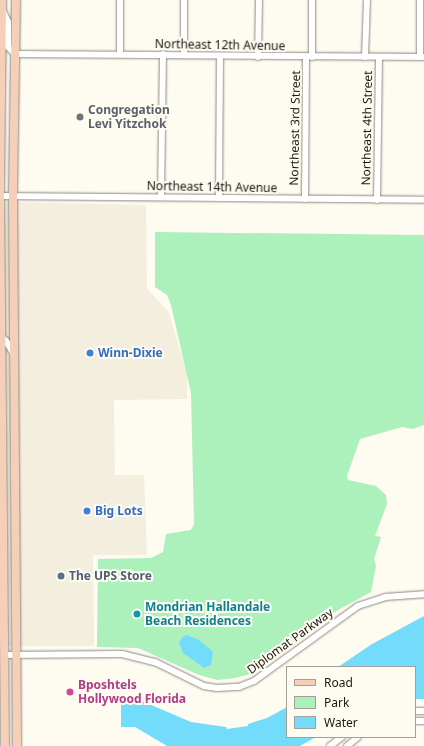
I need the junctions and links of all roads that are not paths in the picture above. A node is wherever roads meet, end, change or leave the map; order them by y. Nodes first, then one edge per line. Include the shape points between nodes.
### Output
1 (2, 0) edge
2 (16, 0) edge
3 (120, 0) edge
4 (184, 0) edge
5 (259, 0) edge
6 (312, 0) edge
7 (367, 0) edge
8 (420, 0) edge
9 (2, 9) junction
10 (2, 54) junction
11 (15, 54) junction
12 (120, 54) junction
13 (163, 54) junction
14 (184, 55) junction
15 (220, 56) junction
16 (258, 57) junction
17 (309, 57) junction
18 (365, 57) junction
19 (379, 57) junction
20 (422, 57) edge
21 (14, 100) junction
22 (0, 196) edge
23 (13, 196) junction
24 (161, 197) junction
25 (219, 198) junction
26 (305, 199) junction
27 (377, 200) junction
28 (424, 200) edge
29 (1, 308) junction
30 (1, 336) edge
31 (14, 336) junction
32 (14, 358) junction
33 (2, 483) edge
34 (15, 487) junction
35 (2, 493) edge
36 (2, 554) edge
37 (16, 554) junction
38 (424, 594) edge
39 (17, 654) junction
40 (4, 655) junction
41 (341, 738) edge
42 (357, 738) edge
43 (5, 746) edge
44 (17, 746) edge
45 (330, 746) edge
46 (347, 746) edge

1 - 9 main road
2 - 11 main road
3 - 12 street
4 - 14 street
5 - 16 street
6 - 17 street, Northeast 3rd Street
7 - 18 street, Northeast 4th Street
8 - 20 street
9 - 10 main road
9 - 11 street via 8,22 8,46
10 - 21 main road via 8,60 10,90
10 - 22 main road
11 - 12 street, Northeast 12th Avenue
11 - 21 main road
12 - 13 street, Northeast 12th Avenue
13 - 14 street, Northeast 12th Avenue
13 - 24 street
14 - 15 street, Northeast 12th Avenue
15 - 16 street, Northeast 12th Avenue
15 - 25 street
16 - 17 street, Northeast 12th Avenue
17 - 18 street, Northeast 12th Avenue
17 - 26 street, Northeast 3rd Street
18 - 19 street, Northeast 12th Avenue
19 - 20 street, Northeast 12th Avenue
19 - 27 street, Northeast 4th Street
21 - 23 main road
22 - 23 street, Northeast 14th Avenue
22 - 29 main road
23 - 24 street, Northeast 14th Avenue
23 - 31 main road
24 - 25 street, Northeast 14th Avenue
25 - 26 street, Northeast 14th Avenue
26 - 27 street, Northeast 14th Avenue
27 - 28 street, Northeast 14th Avenue
29 - 30 main road
29 - 31 main road
30 - 32 street via 6,340
30 - 33 main road
31 - 32 main road
32 - 34 main road
33 - 34 street
33 - 35 main road
34 - 35 street
34 - 37 main road
35 - 36 main road
36 - 37 street
36 - 40 main road
37 - 39 main road
38 - 39 street, Diplomat Parkway via 385,597 358,606 254,681 239,687 204,686 155,662 135,656
39 - 40 street, Diplomat Parkway
39 - 44 main road
40 - 43 main road
41 - 45 street
42 - 46 street

